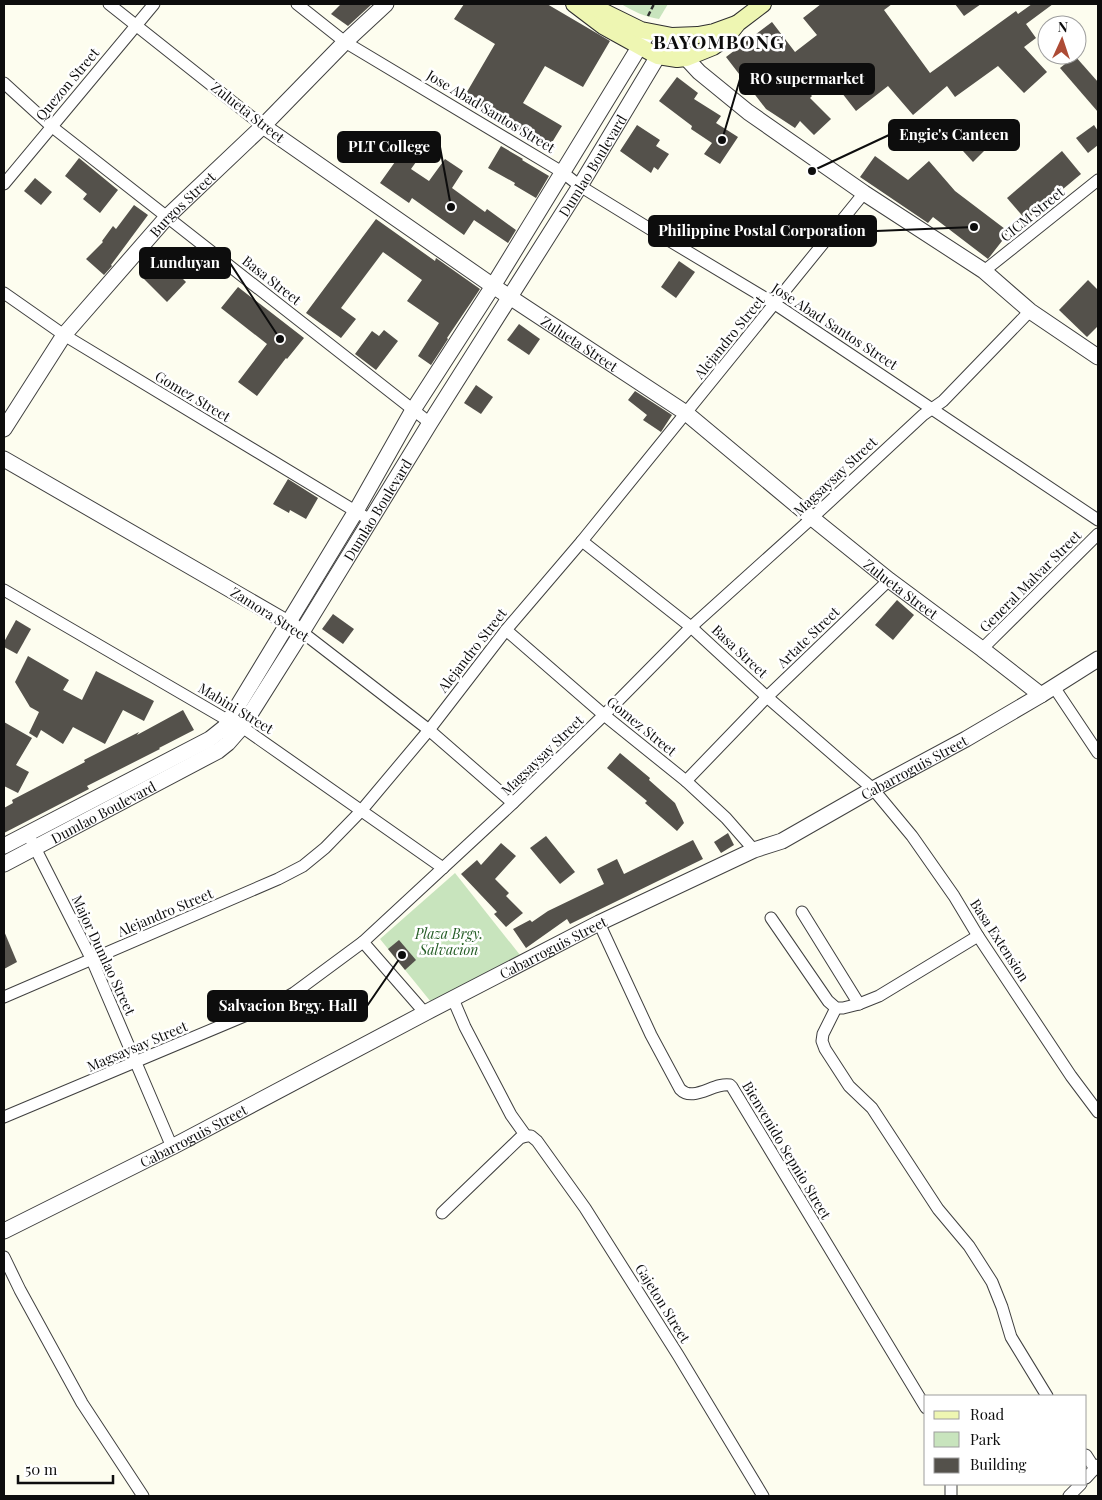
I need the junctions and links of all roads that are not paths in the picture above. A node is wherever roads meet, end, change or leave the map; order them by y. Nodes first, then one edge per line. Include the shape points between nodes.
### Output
1 (110, 4) edge
2 (154, 4) edge
3 (297, 4) edge
4 (386, 4) edge
5 (763, 4) edge
6 (587, 6) edge
7 (738, 23) junction
8 (137, 24) junction
9 (648, 32) junction
10 (672, 36) junction
11 (345, 42) junction
12 (639, 46) junction
13 (658, 56) junction
14 (686, 58) junction
15 (4, 83) edge
16 (51, 126) junction
17 (264, 126) junction
18 (562, 172) junction
19 (1098, 180) edge
20 (4, 184) edge
21 (580, 186) junction
22 (864, 193) junction
23 (167, 217) junction
24 (984, 271) junction
25 (493, 286) junction
26 (4, 293) edge
27 (511, 297) junction
28 (775, 304) junction
29 (1030, 311) junction
30 (64, 335) junction
31 (1098, 356) edge
32 (933, 409) junction
33 (412, 410) junction
34 (686, 413) junction
35 (430, 423) junction
36 (4, 429) edge
37 (4, 459) edge
38 (356, 511) junction
39 (812, 518) junction
40 (370, 520) junction
41 (1098, 520) edge
42 (1098, 534) edge
43 (582, 541) junction
44 (889, 580) junction
45 (4, 590) edge
46 (289, 622) junction
47 (692, 627) junction
48 (506, 630) junction
49 (302, 632) junction
50 (982, 649) junction
51 (1098, 658) edge
52 (1054, 687) junction
53 (1041, 695) junction
54 (768, 697) junction
55 (604, 715) junction
56 (236, 724) junction
57 (429, 730) junction
58 (1098, 753) edge
59 (686, 781) junction
60 (873, 789) junction
61 (513, 804) junction
62 (361, 811) junction
63 (28, 834) junction
64 (4, 846) edge
65 (36, 848) junction
66 (754, 850) junction
67 (4, 864) edge
68 (443, 868) junction
69 (802, 912) dead end
70 (771, 918) dead end
71 (599, 923) junction
72 (978, 936) junction
73 (363, 942) junction
74 (92, 960) junction
75 (4, 997) edge
76 (453, 999) junction
77 (859, 1004) junction
78 (836, 1008) junction
79 (425, 1013) junction
80 (136, 1063) junction
81 (1098, 1112) edge
82 (4, 1117) edge
83 (526, 1136) junction
84 (172, 1147) junction
85 (442, 1213) dead end
86 (4, 1231) edge
87 (4, 1257) edge
88 (1046, 1395) edge
89 (924, 1405) edge
90 (1087, 1455) edge
91 (1097, 1467) edge
92 (1087, 1477) edge
93 (1079, 1485) edge
94 (143, 1496) edge
95 (763, 1496) edge
96 (1068, 1496) edge

1 - 8 street, Zulueta Street
2 - 8 street, Quezon Street
3 - 11 street, Jose Abad Santos Street
4 - 11 street, Burgos Street
5 - 7 main road
6 - 9 main road
6 - 12 main road via 603,26
7 - 10 main road via 714,32
7 - 14 main road via 726,38 713,47
8 - 16 street, Quezon Street
8 - 17 street, Zulueta Street
9 - 10 main road
9 - 12 street, Dumlao Boulevard
10 - 14 street
11 - 17 street, Burgos Street
11 - 18 street, Jose Abad Santos Street
12 - 13 main road
12 - 18 street, Dumlao Boulevard
13 - 14 main road
13 - 21 street, Dumlao Boulevard
14 - 22 street via 726,96
15 - 16 street, Basa Street
16 - 20 street, Quezon Street
16 - 23 street, Basa Street
17 - 23 street, Burgos Street
17 - 25 street, Zulueta Street
18 - 21 street, Jose Abad Santos Street
18 - 25 street, Dumlao Boulevard
19 - 24 street, CICM Street
21 - 27 street, Dumlao Boulevard
21 - 28 street, Jose Abad Santos Street
22 - 24 street
22 - 28 street, Alejandro Street
23 - 30 street, Burgos Street
23 - 33 street, Basa Street
24 - 29 street
25 - 27 street, Zulueta Street
25 - 33 street, Dumlao Boulevard
26 - 30 street, Gomez Street
27 - 34 street, Zulueta Street
27 - 35 street, Dumlao Boulevard
28 - 32 street, Jose Abad Santos Street
28 - 34 street, Alejandro Street
29 - 31 street
29 - 32 street, Magsaysay Street
30 - 36 street, Burgos Street
30 - 38 street, Gomez Street
32 - 39 street, Magsaysay Street
32 - 41 street, Jose Abad Santos Street
33 - 35 street, Basa Street
33 - 38 street, Dumlao Boulevard
34 - 39 street, Zulueta Street
34 - 43 street, Alejandro Street
35 - 40 street, Dumlao Boulevard
37 - 46 street, Zamora Street
38 - 40 street, Gomez Street
38 - 46 street, Dumlao Boulevard
39 - 44 street, Zulueta Street
39 - 47 street, Magsaysay Street
40 - 49 street, Dumlao Boulevard
42 - 50 street, General Malvar Street
43 - 47 street, Basa Street
43 - 48 street, Alejandro Street
44 - 50 street, Zulueta Street
44 - 54 street, Artate Street
45 - 56 street, Mabini Street
46 - 49 street, Zamora Street
46 - 56 street, Dumlao Boulevard
47 - 54 street, Basa Street
47 - 55 street, Magsaysay Street
48 - 55 street, Gomez Street
48 - 57 street, Alejandro Street
49 - 56 street, Dumlao Boulevard
49 - 57 street, Zamora Street
50 - 53 street, Zulueta Street
51 - 52 street, Cabarroguis Street
52 - 53 street, Cabarroguis Street
52 - 58 street
53 - 60 street, Cabarroguis Street
54 - 59 street, Artate Street
54 - 60 street, Basa Street
55 - 59 street, Gomez Street
55 - 61 street, Magsaysay Street
56 - 62 street, Mabini Street
56 - 63 street, Dumlao Boulevard
56 - 65 street, Dumlao Boulevard via 228,743 218,751
57 - 61 street, Zamora Street
57 - 62 street, Alejandro Street
59 - 66 street, Gomez Street via 726,818
60 - 66 street, Cabarroguis Street via 782,841
60 - 72 street, Basa Extension via 912,836
61 - 68 street, Magsaysay Street
62 - 68 street, Mabini Street
62 - 74 street, Alejandro Street via 303,866
63 - 64 street, Dumlao Boulevard
63 - 65 street, Major Dumlao Street
65 - 67 street, Dumlao Boulevard
65 - 74 street, Major Dumlao Street
66 - 71 street, Cabarroguis Street
68 - 73 street, Magsaysay Street
69 - 77 street
70 - 78 street
71 - 76 street, Cabarroguis Street
71 - 89 street, Bienvenido Sepnio Street via 651,1035 680,1088 691,1094 722,1084 732,1087
72 - 77 street via 880,996
72 - 81 street, Basa Extension
73 - 79 street
73 - 80 street, Magsaysay Street via 280,1001
74 - 75 street, Alejandro Street
74 - 80 street, Major Dumlao Street
76 - 79 street, Cabarroguis Street
76 - 83 street, Gajeton Street via 511,1115
77 - 78 street
78 - 88 street via 823,1034 825,1049 849,1086 872,1108 938,1209 969,1246 992,1282 1011,1337
79 - 84 street, Cabarroguis Street
80 - 82 street, Magsaysay Street
80 - 84 street, Major Dumlao Street
83 - 85 street via 520,1138
83 - 95 street, Gajeton Street via 537,1141 585,1208
84 - 86 street, Cabarroguis Street
87 - 94 street via 82,1403
90 - 91 street
91 - 92 street
93 - 96 street

